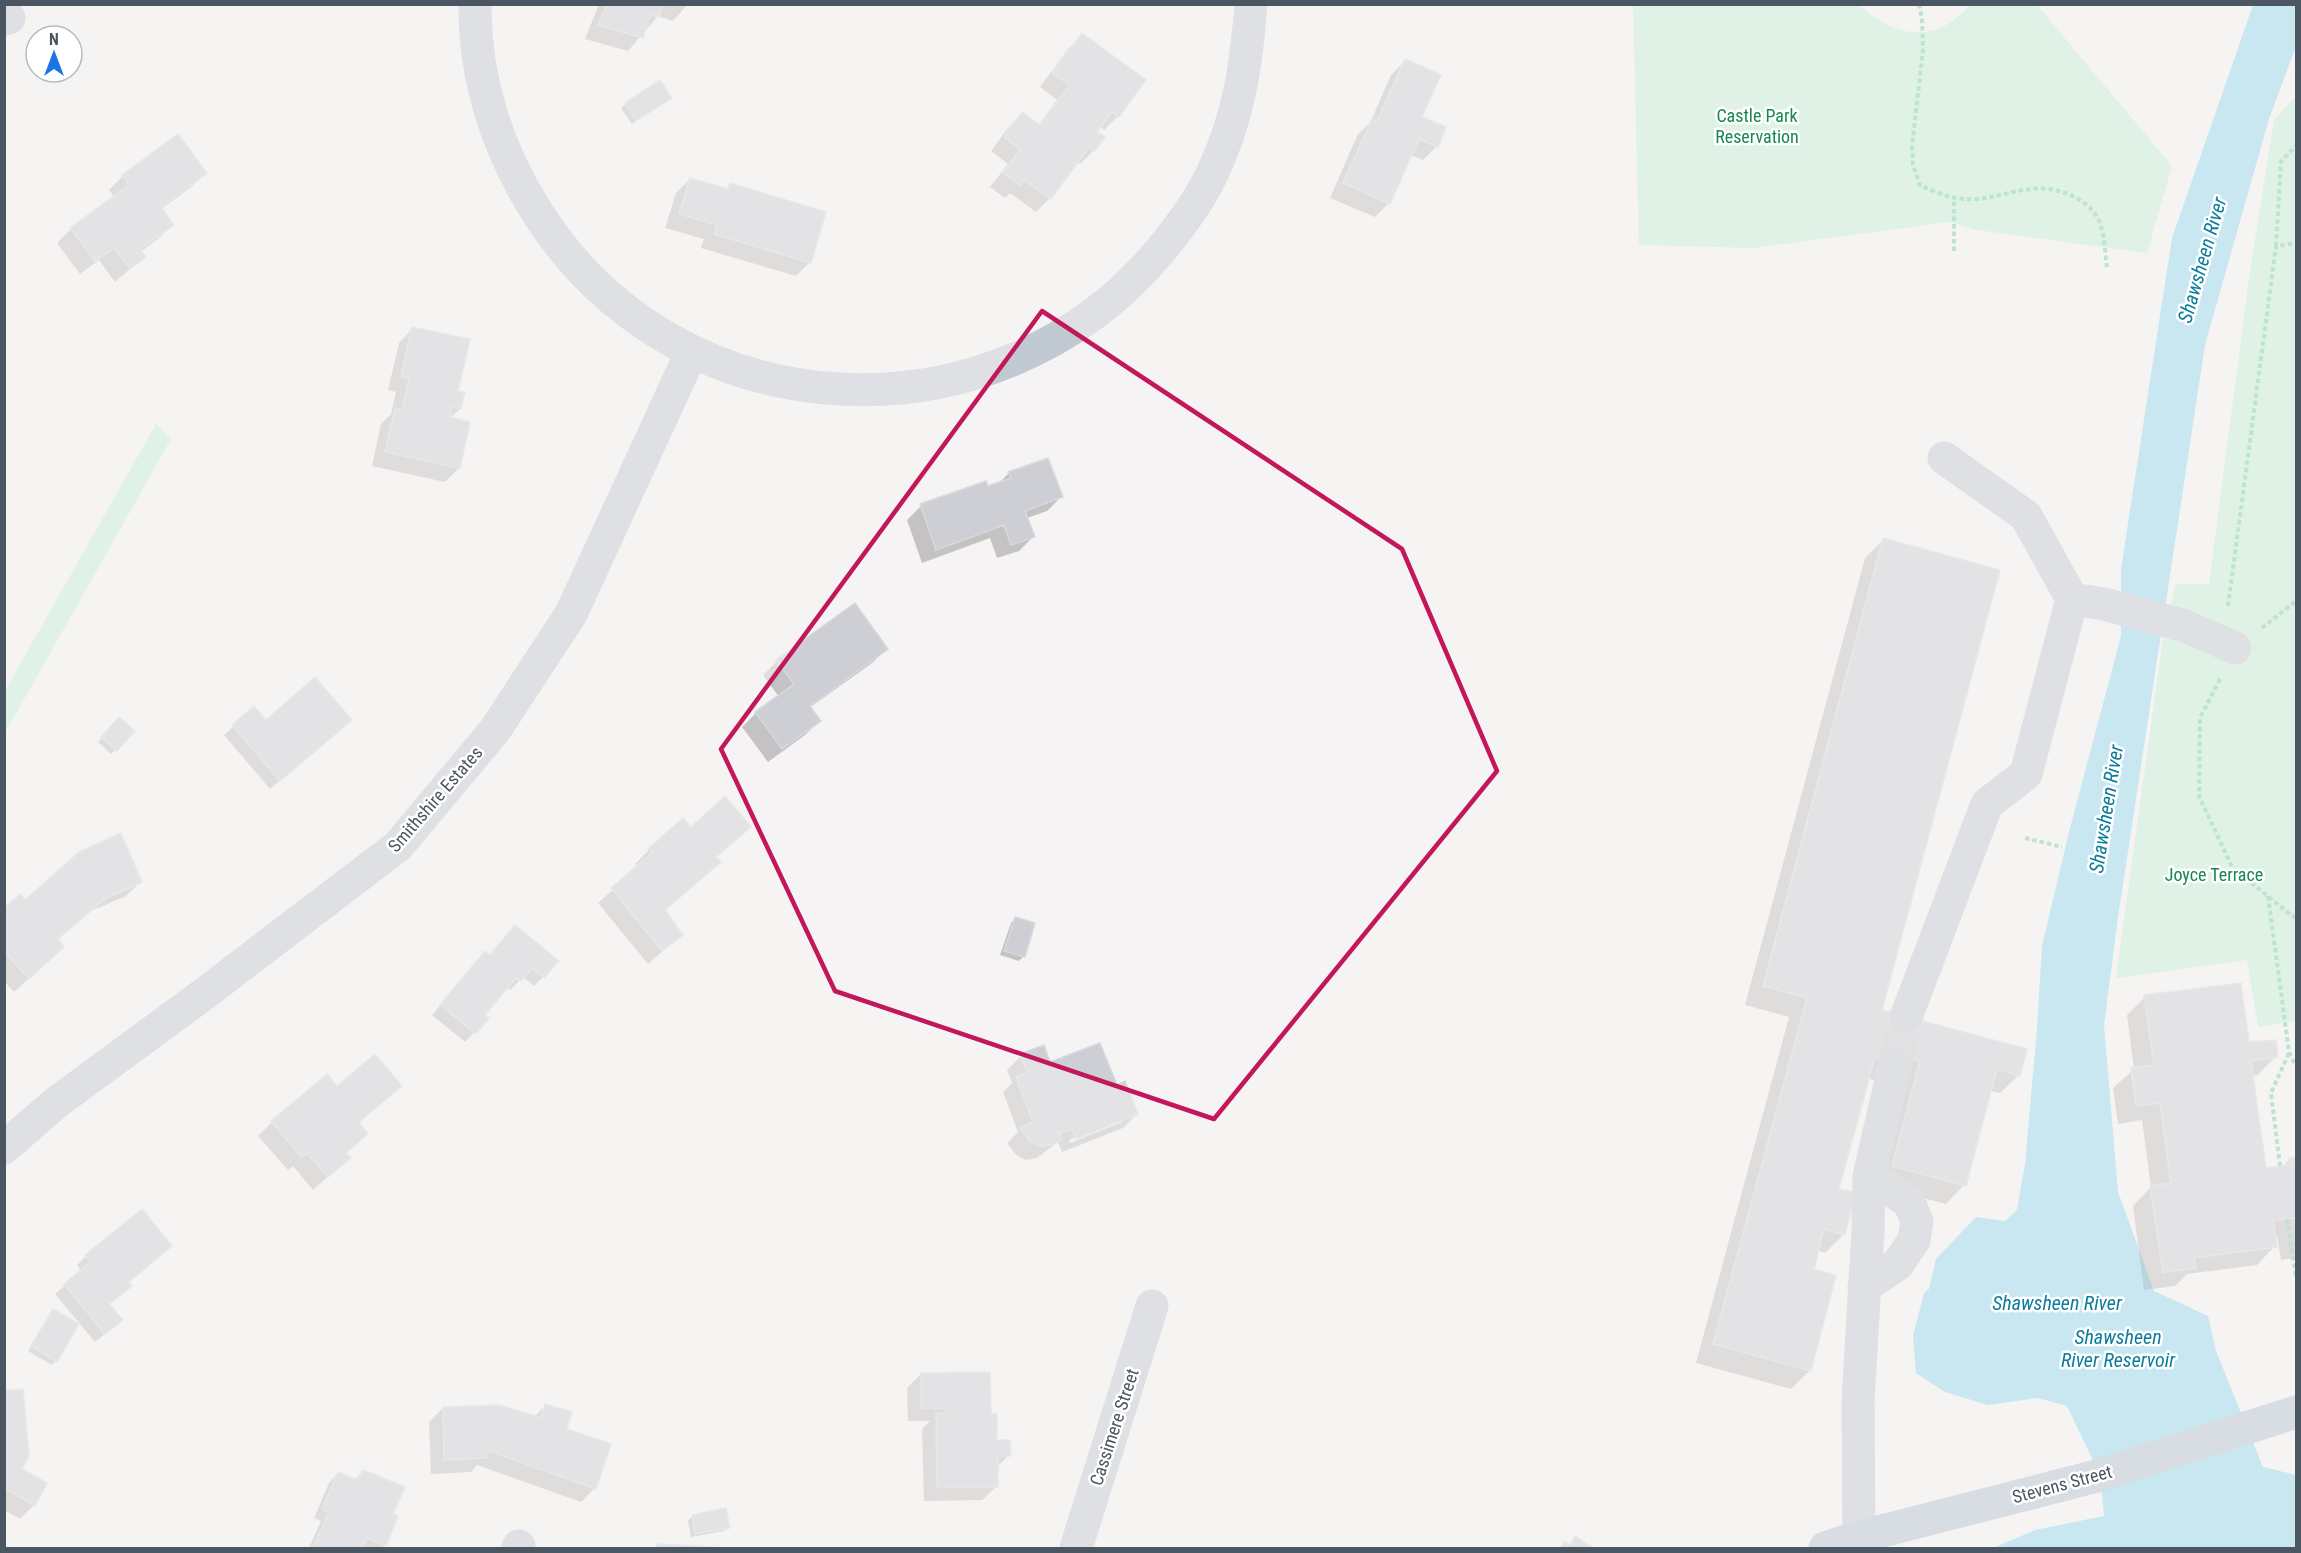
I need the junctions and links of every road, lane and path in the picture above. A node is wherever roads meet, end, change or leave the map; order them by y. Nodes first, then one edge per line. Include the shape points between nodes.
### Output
1 (475, 4) edge
2 (1251, 4) edge
3 (1919, 4) edge
4 (2296, 146) edge
5 (1954, 197) junction
6 (2296, 243) edge
7 (2276, 246) junction
8 (1953, 251) dead end
9 (2107, 267) dead end
10 (692, 351) junction
11 (1944, 458) dead end
12 (2088, 601) junction
13 (2296, 601) edge
14 (2235, 648) junction
15 (2025, 838) dead end
16 (2062, 847) dead end
17 (2268, 896) junction
18 (2296, 917) edge
19 (1906, 1017) tunnel mouth
20 (2289, 1052) junction
21 (1894, 1063) tunnel mouth
22 (2296, 1066) edge
23 (4, 1148) edge
24 (2280, 1166) dead end
25 (1869, 1176) junction
26 (2288, 1219) dead end
27 (2296, 1276) edge
28 (1864, 1287) junction
29 (1152, 1306) dead end
30 (2296, 1412) edge
31 (1859, 1537) junction
32 (1076, 1548) edge
33 (1825, 1548) edge

1 - 10 street via 480,69 495,128 519,184 552,236 592,281 639,320
2 - 10 street via 1247,62 1233,121 1210,177 1179,229 1140,275 1094,315 1043,347 987,371 928,385 868,391 807,387 748,373
3 - 5 path via 1923,50 1913,165 1920,185
4 - 7 path via 2282,161
5 - 8 path
5 - 9 path via 1980,198 2034,188 2066,193 2088,205 2101,224
6 - 7 path
7 - 14 path via 2228,606
10 - 23 street, Smithshire Estates via 571,614 495,730 398,846 57,1102
11 - 12 street via 2026,516
12 - 14 street via 2185,626
12 - 19 street via 2025,774 1988,804
13 - 14 path
14 - 17 path via 2200,718 2199,796 2232,867
15 - 16 path
17 - 18 path
17 - 20 path
20 - 22 path
20 - 24 path via 2271,1093
21 - 25 street
25 - 28 street
25 - 28 street via 1909,1202 1917,1221 1914,1240 1898,1264
26 - 27 path
28 - 31 street via 1858,1401
29 - 32 street, Cassimere Street
30 - 31 main road, Stevens Street via 2093,1477
31 - 33 main road, Stevens Street

